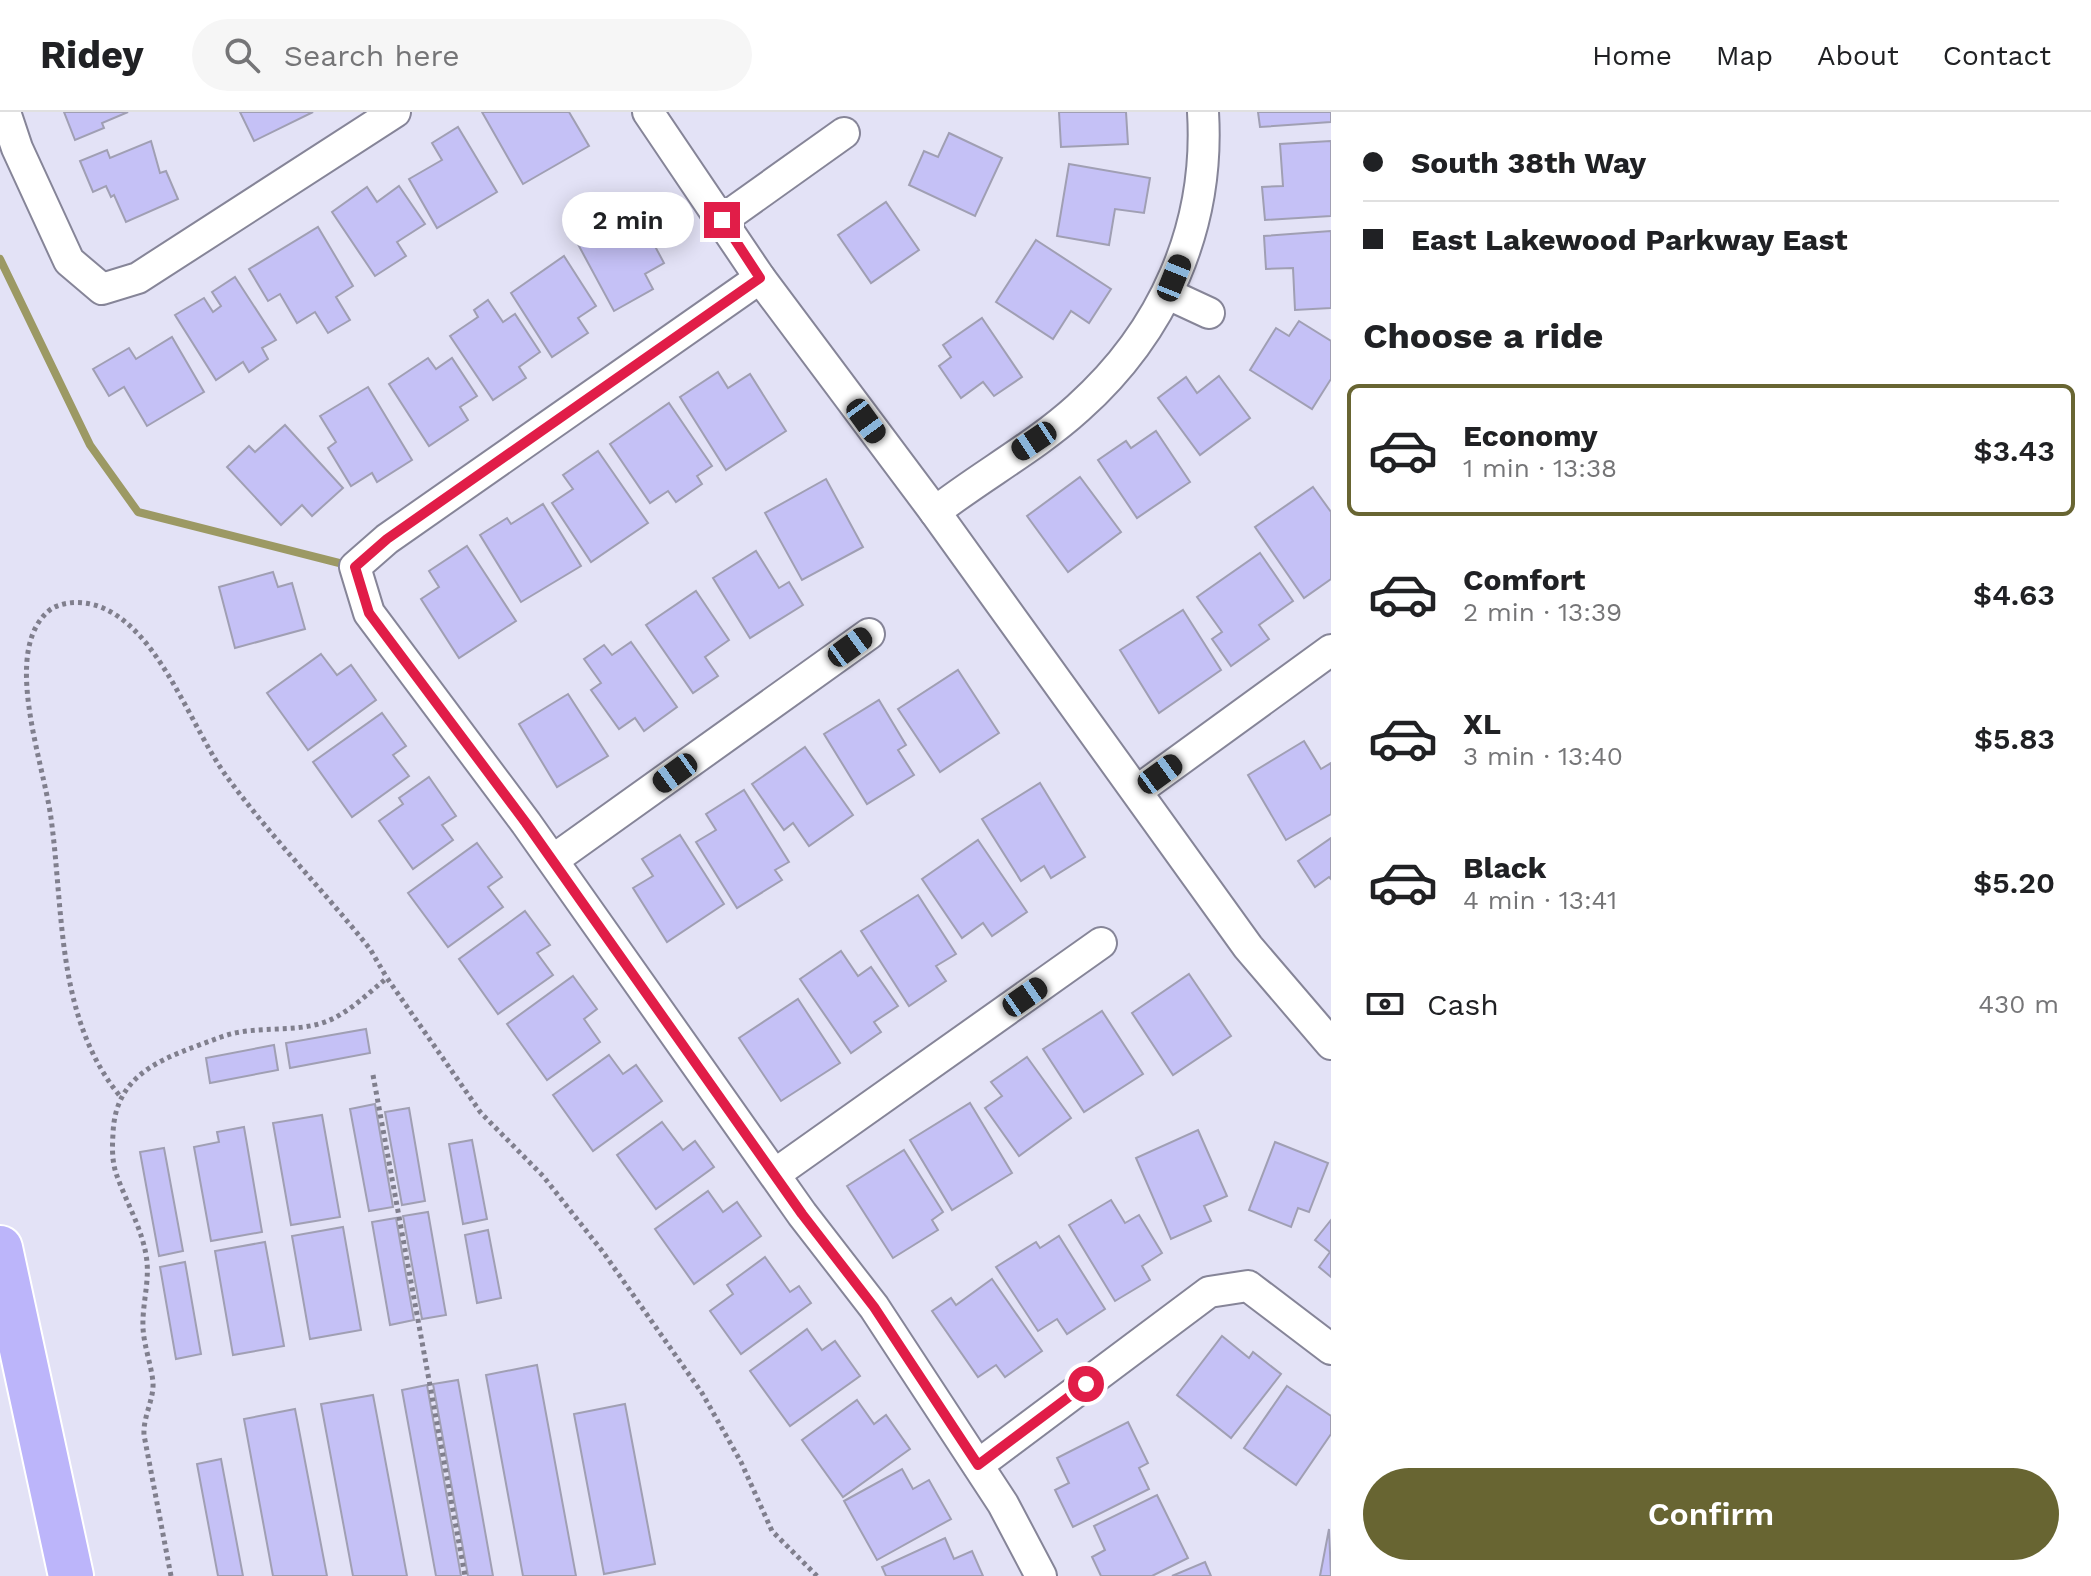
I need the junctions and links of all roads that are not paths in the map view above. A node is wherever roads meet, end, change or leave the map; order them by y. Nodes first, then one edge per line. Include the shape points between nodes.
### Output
1 (5, 112) edge
2 (648, 112) edge
3 (1203, 112) edge
4 (393, 113) edge
5 (844, 133) dead end
6 (722, 220) junction
7 (760, 278) junction
8 (1168, 294) junction
9 (1209, 313) dead end
10 (935, 512) junction
11 (869, 634) dead end
12 (1327, 662) edge
13 (1137, 791) junction
14 (553, 860) junction
15 (1101, 943) dead end
16 (1331, 1044) edge
17 (775, 1174) junction
18 (0, 1248) edge
19 (1331, 1349) edge
20 (978, 1465) junction
21 (71, 1576) edge
22 (1041, 1576) edge

1 - 4 street via 69,261 102,289 138,278
2 - 6 street
3 - 8 street via 1202,185
5 - 6 street
6 - 7 street
7 - 10 street
7 - 14 street via 387,539 355,567 369,613
8 - 9 street
8 - 10 street via 1131,354 1076,410
10 - 13 street
11 - 14 street
12 - 13 street
13 - 16 street via 1248,947
14 - 17 street
15 - 17 street
17 - 20 street via 874,1307
18 - 21 highway
19 - 20 street via 1248,1286 1209,1292
20 - 22 street

